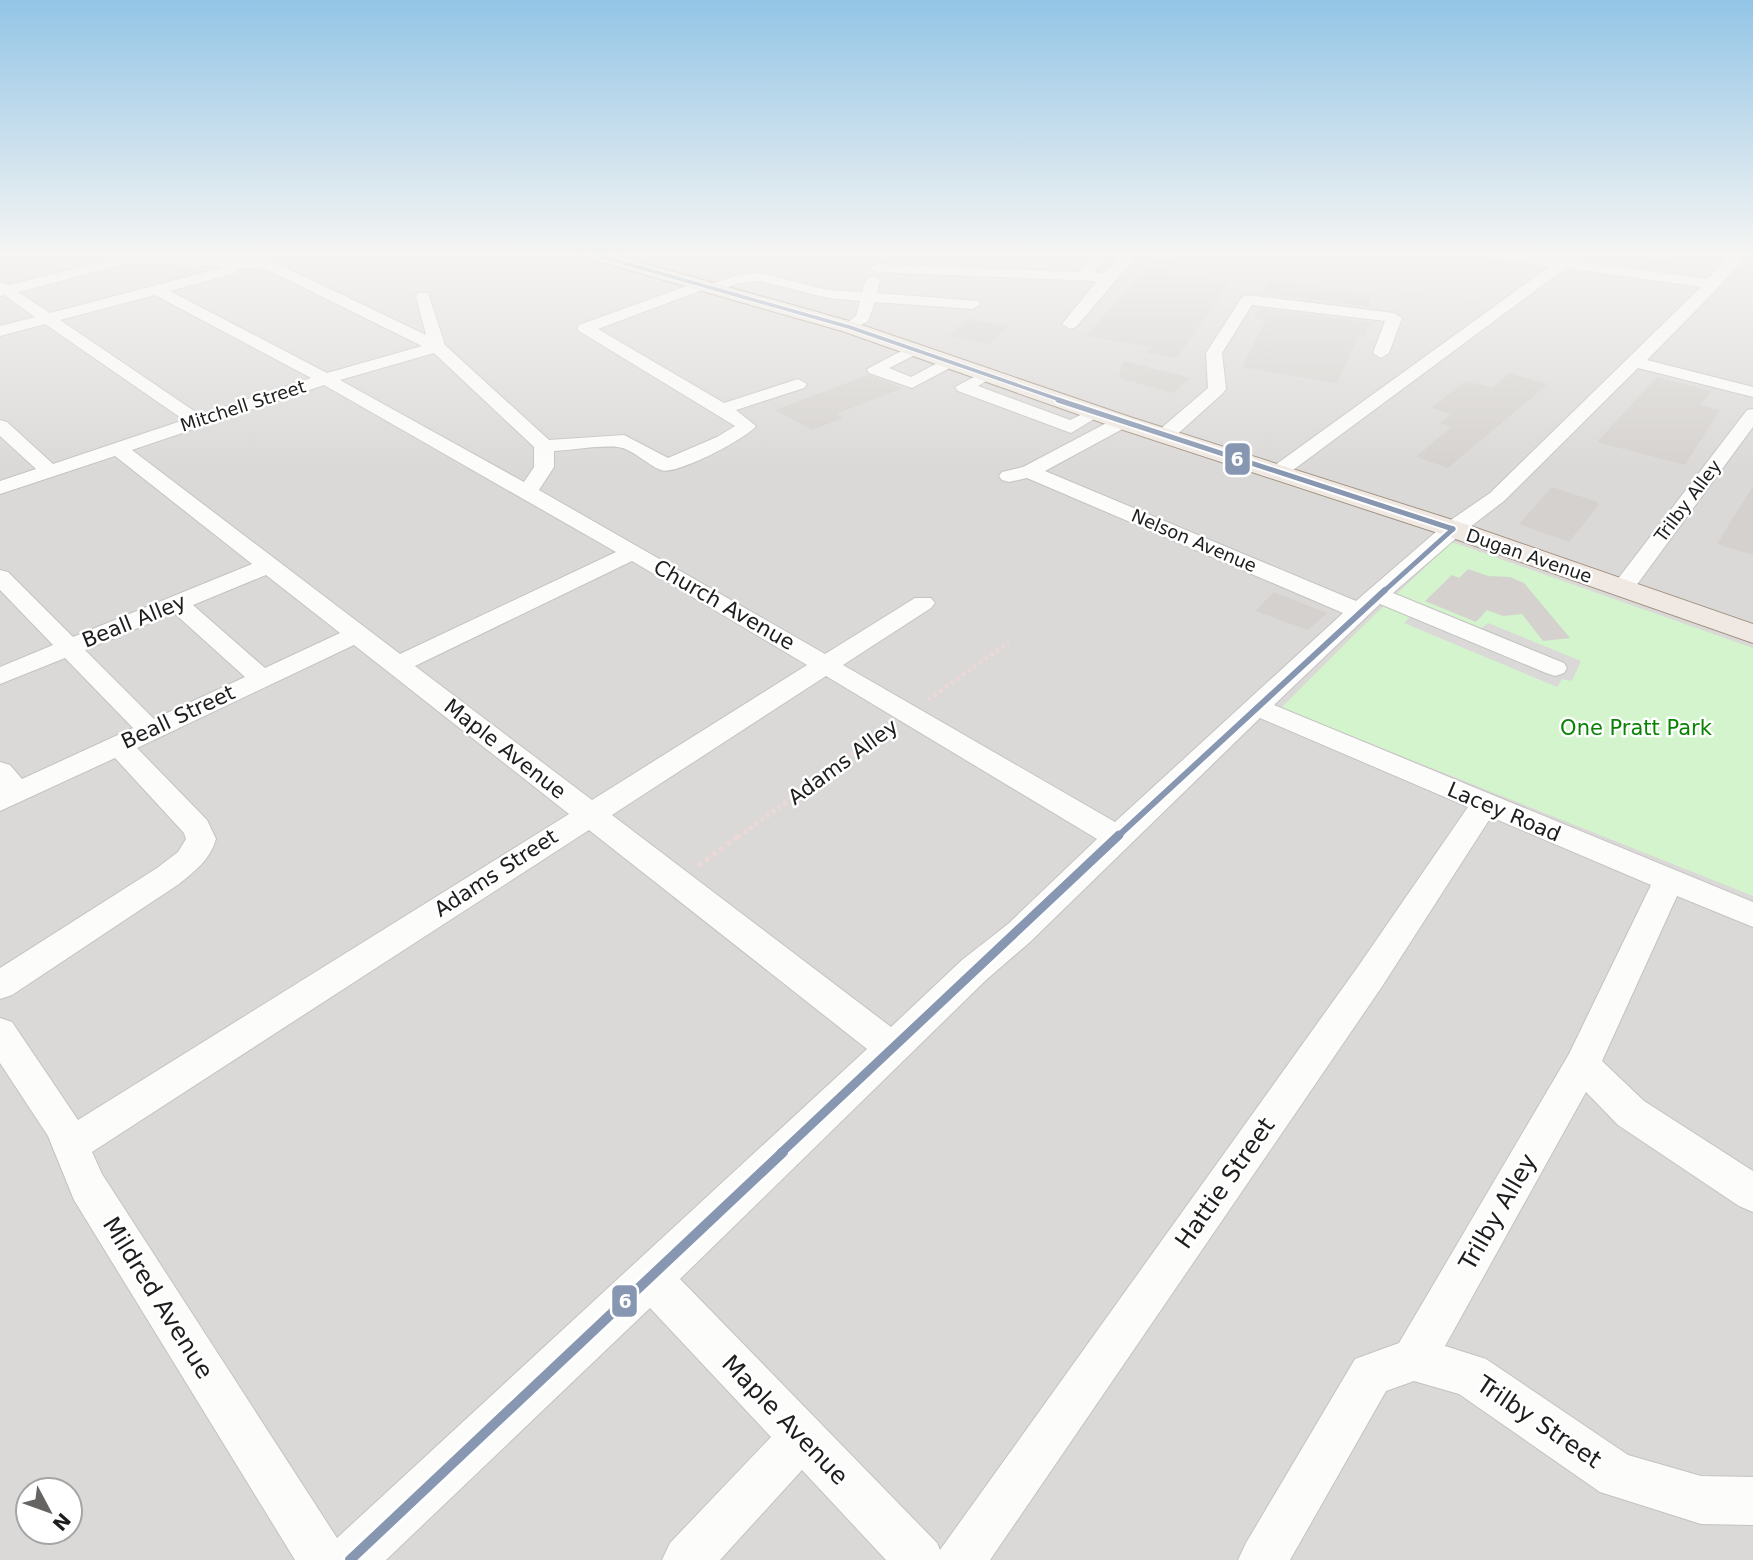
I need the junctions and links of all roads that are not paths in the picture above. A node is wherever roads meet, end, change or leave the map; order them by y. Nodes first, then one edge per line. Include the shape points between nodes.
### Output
1 (19, 326) edge
2 (59, 326) edge
3 (228, 326) edge
4 (394, 326) edge
5 (431, 326) edge
6 (592, 326) edge
7 (845, 326) edge
8 (1231, 326) edge
9 (1391, 326) edge
10 (1478, 326) edge
11 (1672, 326) edge
12 (849, 327) joint
13 (0, 331) edge
14 (437, 347) junction
15 (913, 350) junction
16 (1381, 354) dead end
17 (1636, 362) junction
18 (951, 363) junction
19 (329, 378) junction
20 (798, 384) dead end
21 (1753, 392) edge
22 (722, 409) junction
23 (1753, 414) edge
24 (197, 421) junction
25 (1122, 422) junction
26 (0, 426) edge
27 (1165, 435) junction
28 (544, 446) junction
29 (118, 449) junction
30 (51, 472) junction
31 (1278, 472) junction
32 (0, 488) edge
33 (527, 492) junction
34 (1453, 529) junction
35 (634, 552) junction
36 (268, 566) junction
37 (0, 578) edge
38 (1622, 589) junction
39 (923, 603) dead end
40 (1368, 603) junction
41 (177, 604) junction
42 (1753, 634) edge
43 (356, 635) junction
44 (69, 648) junction
45 (824, 664) junction
46 (397, 666) junction
47 (1555, 668) dead end
48 (0, 676) edge
49 (262, 678) junction
50 (1256, 707) junction
51 (150, 730) junction
52 (118, 745) junction
53 (6, 788) edge
54 (1485, 804) junction
55 (589, 814) junction
56 (1117, 837) junction
57 (1668, 882) junction
58 (1753, 915) edge
59 (0, 985) edge
60 (0, 1033) edge
61 (892, 1049) junction
62 (1582, 1065) junction
63 (71, 1145) junction
64 (1753, 1193) edge
65 (651, 1279) junction
66 (1414, 1359) junction
67 (802, 1437) junction
68 (1753, 1502) edge
69 (323, 1560) edge
70 (350, 1560) edge
71 (687, 1560) edge
72 (920, 1560) edge
73 (961, 1560) edge
74 (1263, 1560) edge

1 - 13 street
2 - 24 street
3 - 19 street, Church Avenue
4 - 14 street
5 - 14 street
6 - 22 street via 585,328
7 - 12 main road, Dugan Avenue
8 - 27 street via 1214,353 1217,389
9 - 16 street
10 - 31 street
11 - 17 street
12 - 15 main road, Dugan Avenue
14 - 19 street, Mitchell Street
14 - 28 street
15 - 18 main road, Dugan Avenue
15 - 18 street via 875,369 912,383
17 - 21 street
17 - 34 street via 1497,497
18 - 25 main road, Dugan Avenue
19 - 24 street, Mitchell Street
19 - 33 street, Church Avenue
20 - 22 street
22 - 28 street via 747,426 667,466 624,441
23 - 38 street, Trilby Alley
24 - 29 street, Mitchell Street
25 - 27 main road, Dugan Avenue
25 - 40 street, Nelson Avenue via 1019,474
26 - 30 street
27 - 31 main road, Dugan Avenue
28 - 33 street via 544,467
29 - 30 street, Mitchell Street
29 - 36 street, Maple Avenue
30 - 32 street, Mitchell Street
31 - 34 main road, Dugan Avenue
33 - 35 street, Church Avenue
34 - 38 main road, Dugan Avenue
34 - 40 street
35 - 45 street, Church Avenue
35 - 46 street
36 - 41 street, Beall Alley
36 - 43 street, Maple Avenue
37 - 44 street
38 - 42 main road, Dugan Avenue
39 - 45 street, Adams Street
40 - 47 street, Nelson Avenue
40 - 50 street
41 - 44 street, Beall Alley
41 - 49 street
43 - 46 street, Maple Avenue
43 - 49 street, Beall Street
44 - 48 street, Beall Alley
44 - 51 street
45 - 55 street, Adams Street
45 - 56 street, Church Avenue
46 - 55 street, Maple Avenue
49 - 51 street, Beall Street
50 - 54 street, Lacey Road
50 - 56 street
51 - 52 street, Beall Street
52 - 53 street, Beall Street
52 - 59 street via 197,828 199,847 168,876
54 - 57 street, Lacey Road
54 - 73 street, Hattie Street via 1369,978
55 - 61 street, Maple Avenue
55 - 63 street, Adams Street
56 - 61 street
57 - 58 street, Lacey Road
57 - 62 street
60 - 63 street, Mildred Avenue
61 - 65 street
62 - 64 street via 1631,1113
62 - 66 street, Trilby Alley
63 - 69 street, Mildred Avenue via 88,1187
65 - 67 street, Maple Avenue
65 - 70 street
66 - 68 street, Trilby Street via 1470,1375 1617,1475 1701,1500
66 - 74 street via 1371,1375
67 - 71 street
67 - 72 street, Maple Avenue

